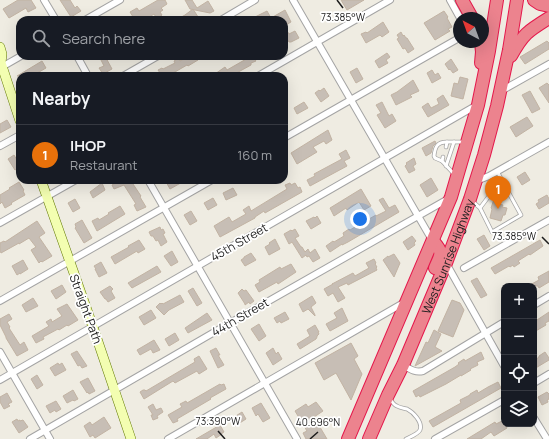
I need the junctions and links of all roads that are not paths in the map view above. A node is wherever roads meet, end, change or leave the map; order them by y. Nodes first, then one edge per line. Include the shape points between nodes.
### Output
1 (44, 0) edge
2 (120, 0) edge
3 (256, 0) edge
4 (293, 0) edge
5 (390, 0) edge
6 (450, 0) edge
7 (462, 0) edge
8 (497, 0) edge
9 (517, 0) edge
10 (534, 0) edge
11 (549, 6) edge
12 (457, 12) edge
13 (469, 12) edge
14 (54, 16) edge
15 (92, 16) edge
16 (228, 16) edge
17 (549, 18) edge
18 (453, 41) edge
19 (317, 42) junction
20 (0, 47) edge
21 (482, 48) edge
22 (16, 58) edge
23 (288, 59) edge
24 (79, 60) edge
25 (151, 60) edge
26 (286, 60) edge
27 (549, 64) edge
28 (1, 65) edge
29 (506, 67) junction
30 (86, 72) edge
31 (130, 72) edge
32 (265, 72) edge
33 (482, 82) junction
34 (501, 91) junction
35 (351, 100) junction
36 (478, 105) junction
37 (16, 110) edge
38 (288, 136) edge
39 (16, 137) edge
40 (447, 142) junction
41 (454, 142) junction
42 (467, 142) junction
43 (549, 142) edge
44 (0, 146) edge
45 (446, 147) dead end
46 (443, 157) dead end
47 (385, 158) junction
48 (442, 161) junction
49 (446, 166) junction
50 (497, 171) junction
51 (457, 178) junction
52 (476, 181) junction
53 (42, 184) edge
54 (69, 184) edge
55 (150, 184) edge
56 (205, 184) edge
57 (505, 186) junction
58 (47, 196) junction
59 (451, 197) junction
60 (164, 207) junction
61 (471, 207) junction
62 (480, 208) junction
63 (418, 216) junction
64 (549, 220) edge
65 (0, 223) edge
66 (433, 241) junction
67 (69, 262) junction
68 (446, 263) junction
69 (198, 266) junction
70 (464, 268) dead end
71 (549, 296) edge
72 (408, 300) junction
73 (0, 301) edge
74 (537, 302) edge
75 (230, 323) junction
76 (501, 324) edge
77 (93, 327) junction
78 (419, 327) junction
79 (485, 333) junction
80 (0, 352) edge
81 (501, 361) edge
82 (403, 365) junction
83 (12, 373) junction
84 (549, 374) edge
85 (0, 380) edge
86 (537, 381) edge
87 (265, 383) junction
88 (114, 390) junction
89 (388, 395) junction
90 (501, 402) edge
91 (359, 413) junction
92 (537, 423) edge
93 (45, 430) junction
94 (30, 439) edge
95 (50, 439) edge
96 (131, 439) edge
97 (168, 439) edge
98 (297, 439) edge
99 (348, 439) edge
100 (353, 439) edge
101 (369, 439) edge
102 (406, 439) edge
103 (435, 439) edge
104 (547, 439) edge

1 - 14 street
2 - 15 street
3 - 16 street
4 - 19 street
5 - 19 street
6 - 12 street
7 - 13 highway
8 - 33 highway
9 - 29 highway
10 - 11 highway
17 - 29 highway via 523,36
18 - 35 street
19 - 23 street
19 - 35 street
20 - 28 main road
21 - 33 highway
22 - 28 street
24 - 30 street
25 - 31 street
26 - 32 street
27 - 34 street
28 - 37 main road
29 - 34 highway, West Sunrise Highway
33 - 36 highway, West Sunrise Highway
34 - 52 highway, West Sunrise Highway
35 - 38 street
35 - 47 street
36 - 42 highway, West Sunrise Highway
36 - 47 street, 45th Street
39 - 44 street
40 - 41 lane
40 - 45 lane
40 - 48 lane via 439,143 434,152 435,158
41 - 42 lane
41 - 49 lane
42 - 51 highway, West Sunrise Highway
43 - 50 street
46 - 48 lane
47 - 63 street
47 - 69 street, 45th Street
48 - 49 lane
49 - 51 lane
50 - 52 street
50 - 57 lane
51 - 59 highway, West Sunrise Highway
52 - 61 highway, West Sunrise Highway
53 - 58 main road, Straight Path
54 - 58 street
55 - 60 street
56 - 60 street
57 - 62 lane via 492,192
57 - 62 lane via 521,215 492,232
58 - 65 street
58 - 67 main road, Straight Path
59 - 63 street, 44th Street
59 - 66 highway, West Sunrise Highway
60 - 67 street
60 - 69 street
61 - 62 lane
61 - 62 lane
61 - 68 highway, West Sunrise Highway
63 - 66 street
63 - 75 street, 44th Street
64 - 70 street
66 - 72 highway, West Sunrise Highway
66 - 78 highway via 439,248 440,255 425,293
67 - 73 street
67 - 77 main road, Straight Path
68 - 78 highway, West Sunrise Highway
68 - 79 street
69 - 75 street
69 - 77 street, 45th Street
71 - 74 street
72 - 87 street
72 - 91 highway, West Sunrise Highway
75 - 87 street
75 - 88 street, 44th Street
76 - 79 street
77 - 83 street, 45th Street
77 - 88 main road, Straight Path
78 - 82 highway, West Sunrise Highway
79 - 81 street
79 - 82 street via 423,371 418,372
80 - 83 street
82 - 89 highway, West Sunrise Highway
83 - 85 street, 45th Street
83 - 93 street
84 - 86 street
87 - 97 street
87 - 98 street
88 - 93 street, 44th Street
88 - 96 main road, Straight Path
89 - 101 highway, West Sunrise Highway
89 - 102 lane via 396,406 408,410 420,424 420,430
90 - 103 street
91 - 99 highway, West Sunrise Highway
91 - 100 highway
92 - 104 street
93 - 94 street, 44th Street
93 - 95 street

